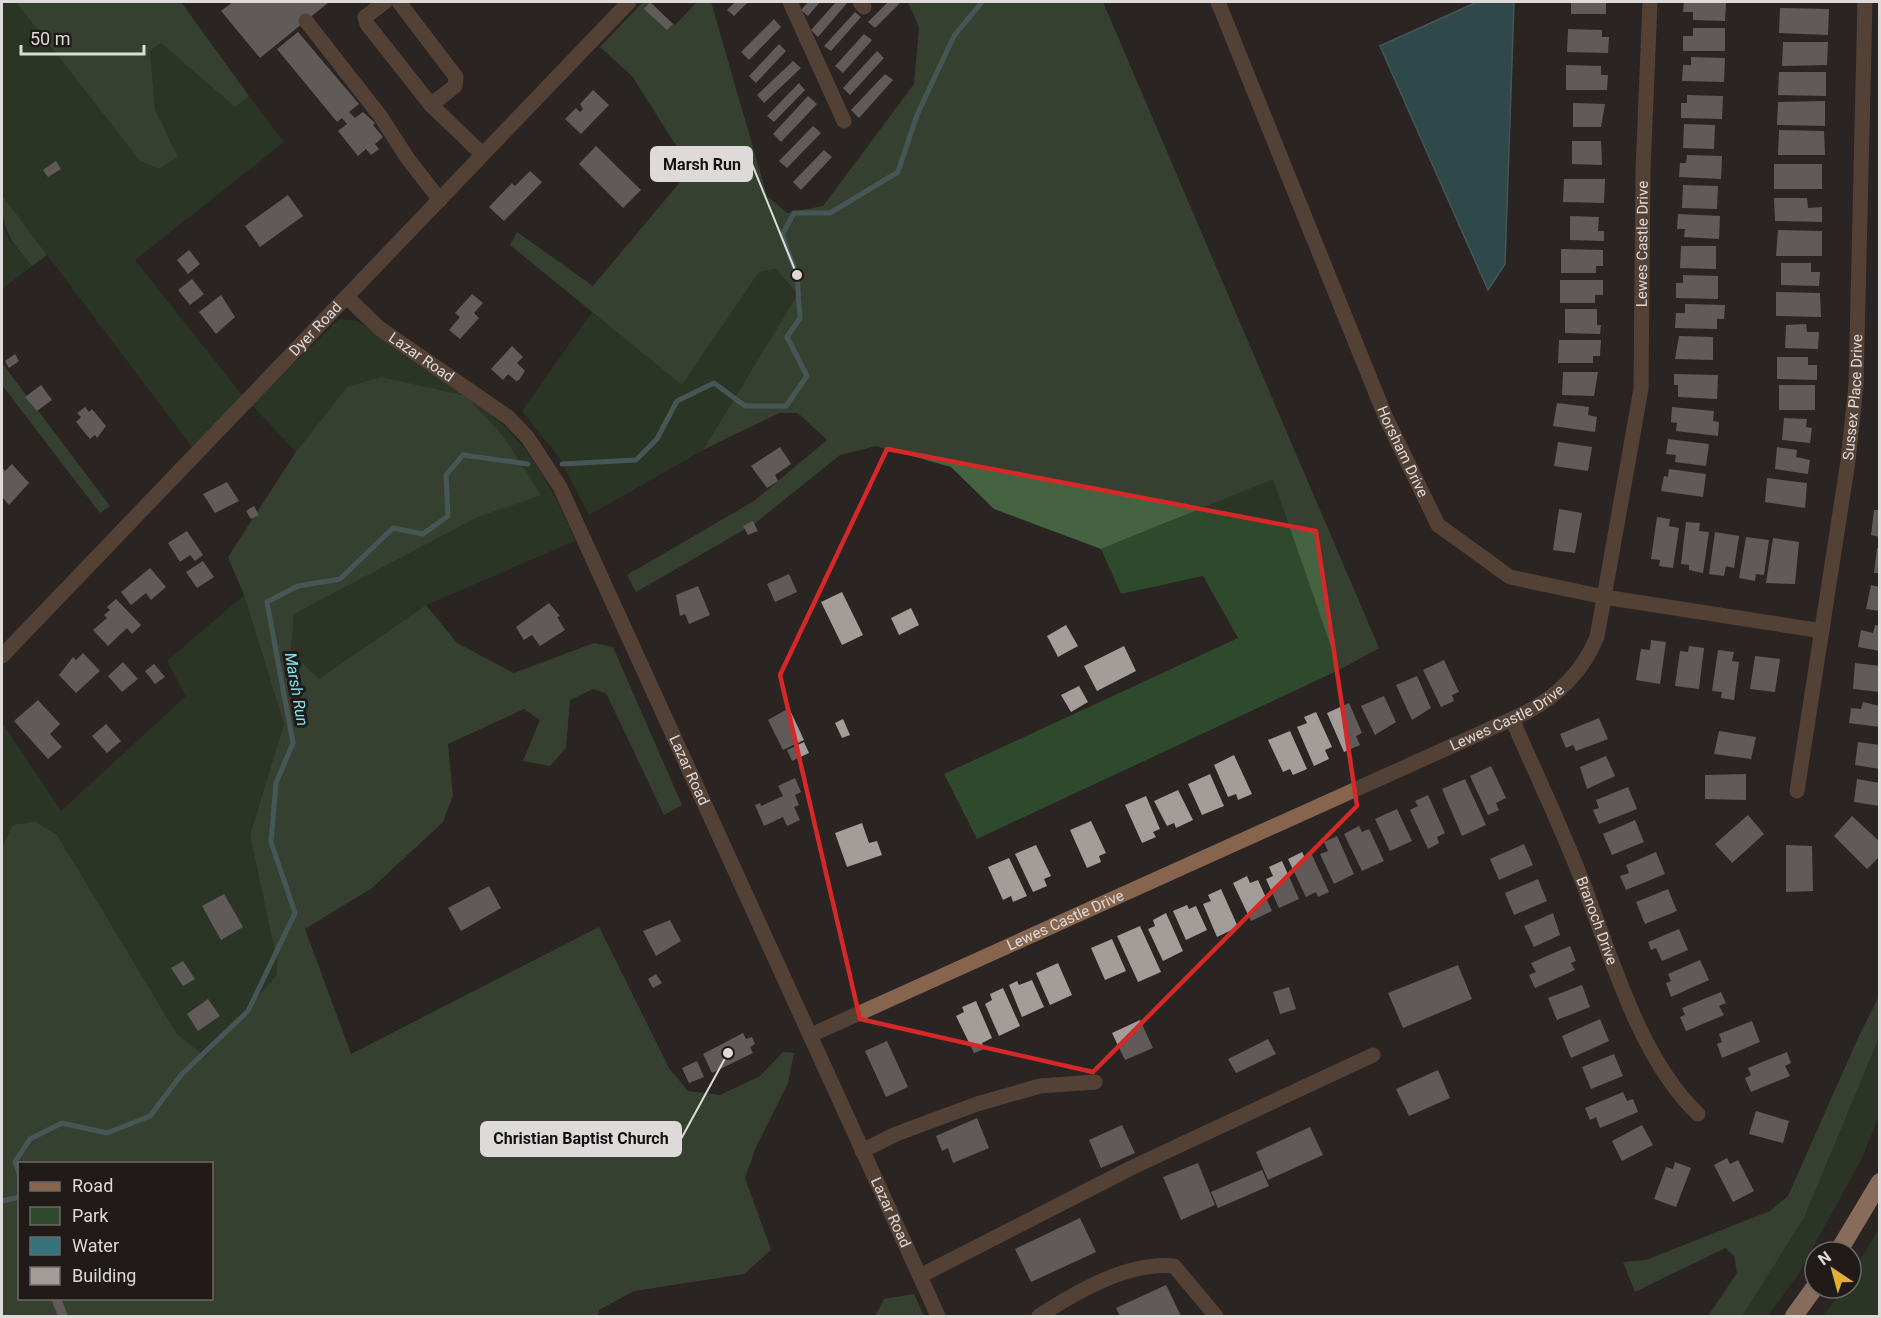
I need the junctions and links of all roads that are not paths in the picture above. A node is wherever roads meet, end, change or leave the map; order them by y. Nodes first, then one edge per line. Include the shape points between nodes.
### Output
1 (385, 2) edge
2 (399, 2) edge
3 (629, 2) edge
4 (790, 2) edge
5 (1218, 2) edge
6 (1650, 2) edge
7 (1865, 2) edge
8 (306, 21) dead end
9 (431, 105) junction
10 (844, 121) dead end
11 (482, 154) junction
12 (440, 200) junction
13 (347, 297) junction
14 (1604, 597) junction
15 (1822, 631) junction
16 (2, 656) edge
17 (1512, 719) junction
18 (1797, 790) dead end
19 (811, 1035) junction
20 (1373, 1055) dead end
21 (1095, 1082) dead end
22 (1698, 1114) dead end
23 (862, 1151) junction
24 (1880, 1182) edge
25 (1845, 1240) edge
26 (920, 1276) junction
27 (1806, 1300) edge
28 (938, 1317) edge
29 (1039, 1317) edge
30 (1216, 1317) edge
31 (1794, 1317) edge

1 - 9 street via 365,17 368,24
2 - 9 street via 456,77 455,86
3 - 11 street, Dyer Road
4 - 10 street
5 - 14 street, Horsham Drive via 1386,418 1438,525 1510,578
6 - 14 street, Lewes Castle Drive via 1643,171 1641,389
7 - 15 street, Sussex Place Drive via 1856,385
8 - 12 street
9 - 11 street
11 - 12 street, Dyer Road
12 - 13 street, Dyer Road
13 - 16 street, Dyer Road
13 - 19 street, Lazar Road via 379,328 508,417 545,462 572,510
14 - 15 street, Horsham Drive
14 - 17 street, Lewes Castle Drive via 1598,637 1578,672 1544,703
15 - 18 street, Sussex Place Drive
17 - 19 street, Lewes Castle Drive
17 - 22 street, Branoch Drive via 1568,846 1645,1042 1678,1095
19 - 23 street, Lazar Road
20 - 26 street via 1133,1167
21 - 23 street via 1040,1086 987,1101 938,1117
23 - 26 street, Lazar Road
24 - 25 highway
26 - 28 street, Lazar Road
27 - 31 highway
29 - 30 street via 1076,1292 1152,1264 1174,1266

